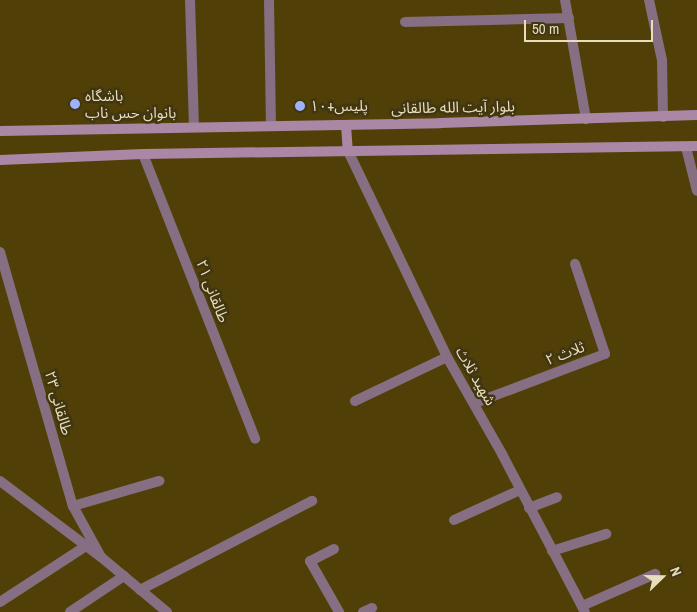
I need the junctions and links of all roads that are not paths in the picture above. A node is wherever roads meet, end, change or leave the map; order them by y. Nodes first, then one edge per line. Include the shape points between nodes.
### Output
1 (190, 0) edge
2 (269, 0) edge
3 (565, 0) edge
4 (649, 0) edge
5 (569, 18) junction
6 (405, 22) dead end
7 (697, 115) edge
8 (663, 117) junction
9 (586, 119) junction
10 (346, 125) junction
11 (272, 126) junction
12 (194, 127) junction
13 (0, 131) edge
14 (697, 146) edge
15 (686, 147) junction
16 (348, 151) junction
17 (143, 154) junction
18 (0, 160) edge
19 (697, 191) edge
20 (0, 252) edge
21 (576, 264) dead end
22 (447, 357) junction
23 (355, 401) dead end
24 (475, 403) junction
25 (255, 439) dead end
26 (0, 481) edge
27 (159, 481) dead end
28 (520, 490) junction
29 (557, 497) dead end
30 (312, 502) dead end
31 (72, 506) junction
32 (529, 508) junction
33 (454, 520) dead end
34 (606, 534) dead end
35 (86, 546) junction
36 (334, 549) dead end
37 (552, 551) junction
38 (100, 557) junction
39 (655, 574) dead end
40 (124, 576) junction
41 (140, 590) junction
42 (0, 602) edge
43 (583, 609) edge
44 (70, 612) edge
45 (167, 612) edge
46 (339, 612) edge

1 - 12 street
2 - 11 street
3 - 5 street
4 - 8 street via 662,60
5 - 6 street
5 - 9 street
7 - 8 main road, بلوار آیت الله طالقانی
8 - 9 main road, بلوار آیت الله طالقانی
9 - 10 main road, بلوار آیت الله طالقانی
10 - 11 main road, بلوار آیت الله طالقانی
10 - 16 main road
11 - 12 main road, بلوار آیت الله طالقانی
12 - 13 main road, بلوار آیت الله طالقانی
14 - 15 main road
15 - 16 main road
15 - 19 street
16 - 17 main road
16 - 22 street, شهید ثلاث
17 - 18 main road
17 - 25 street, طالقانی ۲۱
20 - 31 street, طالقانی ۲۳
21 - 24 street, ثلاث ۲ via 604,354
22 - 23 street
22 - 24 street, شهید ثلاث
24 - 28 street, شهید ثلاث
26 - 35 street
27 - 31 street
28 - 32 street, شهید ثلاث
28 - 33 street
29 - 32 street
30 - 41 street
31 - 38 street, طالقانی ۲۳
32 - 37 street, شهید ثلاث
34 - 37 street
35 - 38 street
35 - 42 street
36 - 46 street via 310,561
37 - 43 street, شهید ثلاث
38 - 40 street
39 - 43 street
40 - 41 street
40 - 44 street
41 - 45 street

